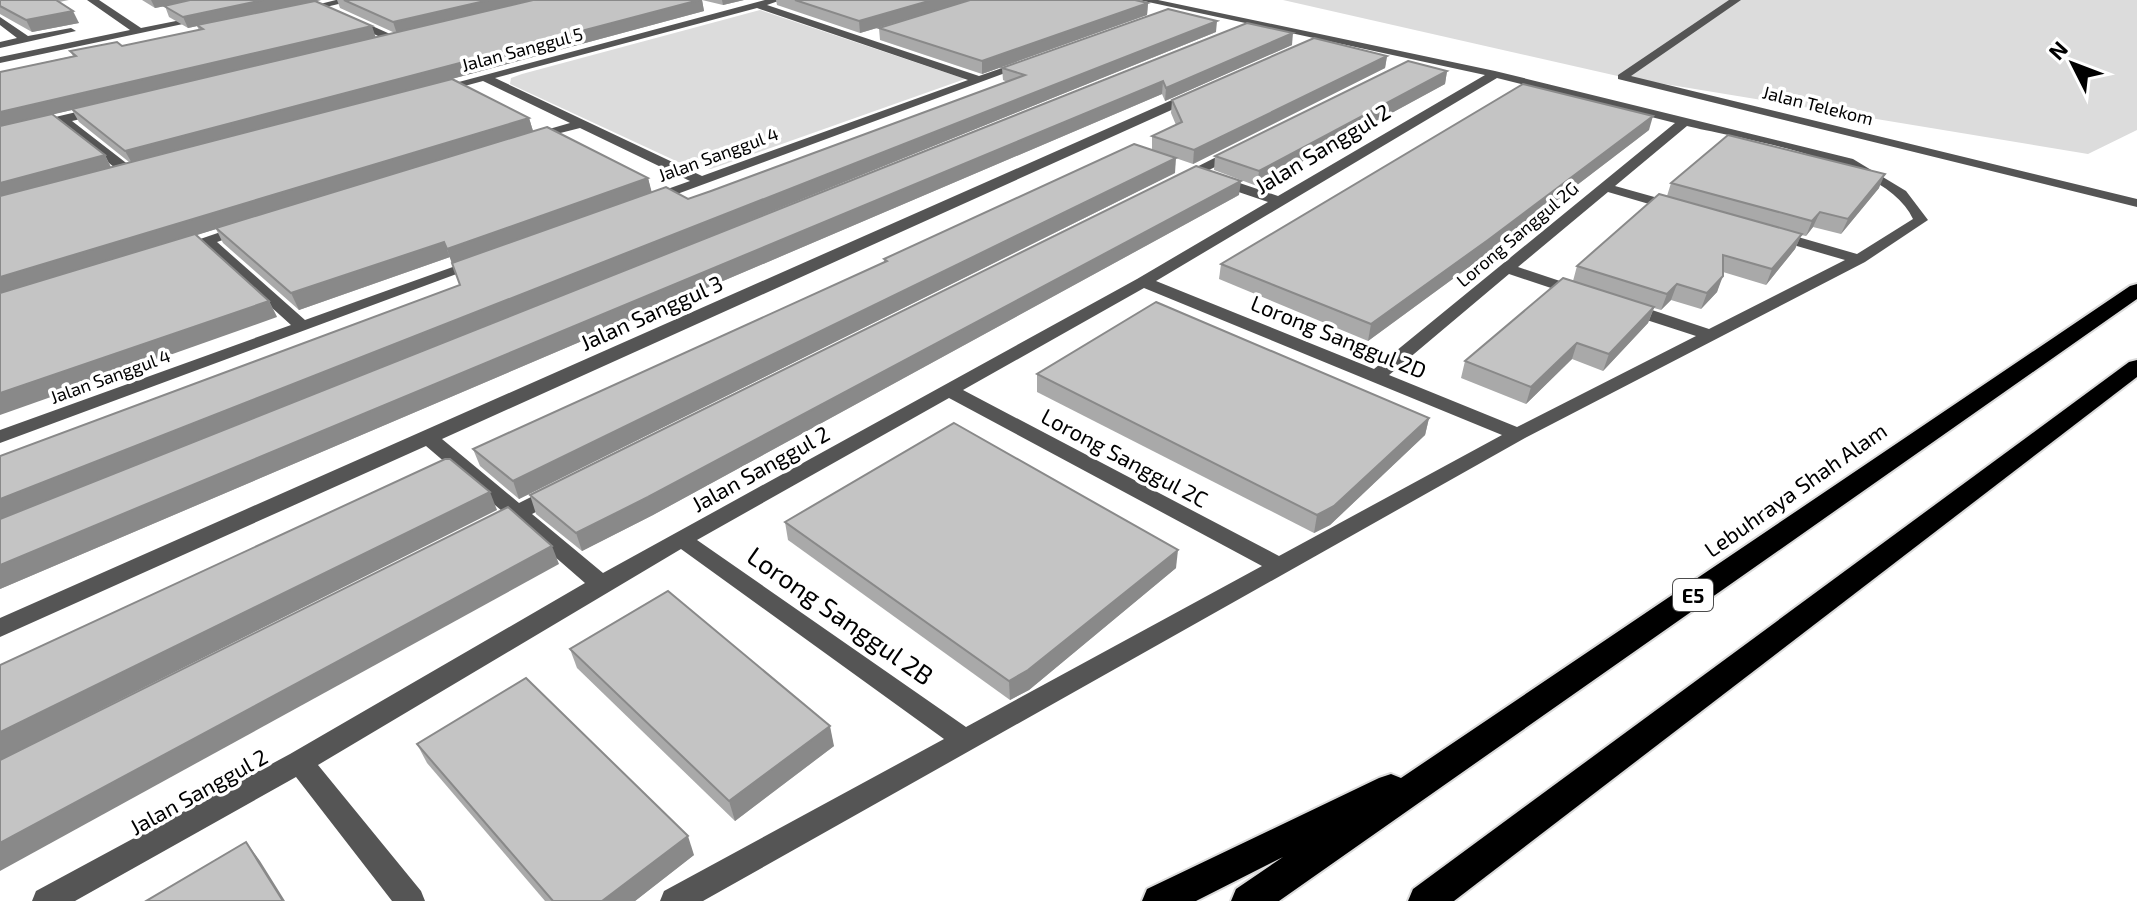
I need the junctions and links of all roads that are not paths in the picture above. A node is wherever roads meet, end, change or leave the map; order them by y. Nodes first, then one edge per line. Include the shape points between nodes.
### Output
1 (350, 0) edge
2 (776, 0) edge
3 (1144, 0) edge
4 (1736, 0) edge
5 (96, 3) edge
6 (113, 3) dead end
7 (704, 4) dead end
8 (757, 5) junction
9 (321, 6) junction
10 (1181, 9) junction
11 (291, 13) edge
12 (728, 13) junction
13 (215, 16) edge
14 (136, 18) dead end
15 (1152, 19) edge
16 (123, 21) junction
17 (109, 24) dead end
18 (1252, 25) junction
19 (82, 29) dead end
20 (214, 29) edge
21 (138, 31) junction
22 (2, 32) edge
23 (1230, 35) edge
24 (411, 36) edge
25 (874, 36) edge
26 (1320, 39) junction
27 (26, 40) junction
28 (395, 40) junction
29 (859, 40) junction
30 (380, 44) edge
31 (138, 45) edge
32 (1292, 51) edge
33 (1419, 59) junction
34 (0, 60) edge
35 (1036, 60) edge
36 (1391, 73) edge
37 (1495, 74) junction
38 (484, 77) junction
39 (978, 80) junction
40 (1208, 88) edge
41 (422, 94) edge
42 (108, 109) edge
43 (63, 120) junction
44 (1684, 122) junction
45 (580, 124) junction
46 (0, 134) edge
47 (1096, 138) junction
48 (520, 142) edge
49 (1250, 144) edge
50 (1124, 148) edge
51 (144, 168) edge
52 (1187, 170) junction
53 (129, 172) junction
54 (114, 176) edge
55 (701, 181) junction
56 (1166, 186) edge
57 (1605, 187) junction
58 (1279, 201) junction
59 (2137, 203) edge
60 (627, 208) edge
61 (1694, 212) edge
62 (266, 221) edge
63 (1754, 229) edge
64 (206, 240) junction
65 (162, 254) edge
66 (495, 257) edge
67 (1859, 259) junction
68 (1506, 268) junction
69 (1143, 282) junction
70 (2137, 290) edge
71 (303, 327) junction
72 (1713, 336) junction
73 (2137, 367) edge
74 (1375, 377) junction
75 (949, 390) junction
76 (1518, 434) junction
77 (427, 436) junction
78 (0, 437) edge
79 (574, 484) edge
80 (517, 512) junction
81 (475, 533) edge
82 (681, 539) junction
83 (1280, 566) junction
84 (601, 584) junction
85 (0, 628) edge
86 (965, 740) junction
87 (1463, 754) junction
88 (300, 762) junction
89 (47, 901) edge
90 (410, 901) edge
91 (675, 901) edge
92 (1160, 901) edge
93 (1249, 901) edge
94 (1426, 901) edge

1 - 9 street
2 - 8 street, Jalan Sanggul 5
3 - 10 street
4 - 59 street, Jalan Telekom via 1622,77
5 - 6 street
5 - 16 street
7 - 12 street
8 - 12 street, Jalan Sanggul 5
8 - 29 street
9 - 11 street
9 - 28 street
10 - 15 street
10 - 18 street
12 - 38 street, Jalan Sanggul 5
13 - 21 street
14 - 16 street
16 - 17 street
16 - 21 street
18 - 23 street
18 - 26 street
19 - 27 street
20 - 31 street
21 - 34 street
22 - 27 street
22 - 27 street
24 - 28 street
25 - 29 street
26 - 32 street
26 - 33 street
28 - 30 street
29 - 39 street
33 - 36 street
33 - 37 street
35 - 39 street, Jalan Sanggul 4
37 - 44 street
37 - 58 street, Jalan Sanggul 2
38 - 41 street, Jalan Sanggul 5
38 - 45 street
39 - 55 street, Jalan Sanggul 4
40 - 47 street, Jalan Sanggul 3
42 - 43 street
43 - 46 street
43 - 53 street
44 - 57 street, Lorong Sanggul 2G
44 - 67 street via 1863,167 1918,210 1921,220
45 - 48 street
45 - 55 street
47 - 50 street
47 - 77 street, Jalan Sanggul 3
49 - 52 street
51 - 53 street
52 - 56 street
52 - 58 street
53 - 54 street
55 - 60 street, Jalan Sanggul 4
57 - 61 street
57 - 68 street, Lorong Sanggul 2G
58 - 69 street, Jalan Sanggul 2
62 - 64 street
63 - 67 street
64 - 65 street
64 - 71 street
66 - 71 street, Jalan Sanggul 4
67 - 72 street
68 - 72 street
68 - 74 street, Lorong Sanggul 2G
69 - 74 street, Lorong Sanggul 2D
69 - 75 street, Jalan Sanggul 2
70 - 87 highway, Lebuhraya Shah Alam / E5
71 - 78 street, Jalan Sanggul 4
72 - 76 street
73 - 94 highway
74 - 76 street, Lorong Sanggul 2D
75 - 82 street, Jalan Sanggul 2
75 - 83 street, Lorong Sanggul 2C
76 - 83 street
77 - 80 street
77 - 85 street, Jalan Sanggul 3
79 - 80 street
80 - 81 street
80 - 84 street
82 - 84 street, Jalan Sanggul 2
82 - 86 street, Lorong Sanggul 2B
83 - 86 street
84 - 88 street, Jalan Sanggul 2
86 - 91 street
87 - 92 highway
87 - 93 highway, Lebuhraya Shah Alam / E5
88 - 89 street, Jalan Sanggul 2
88 - 90 street

